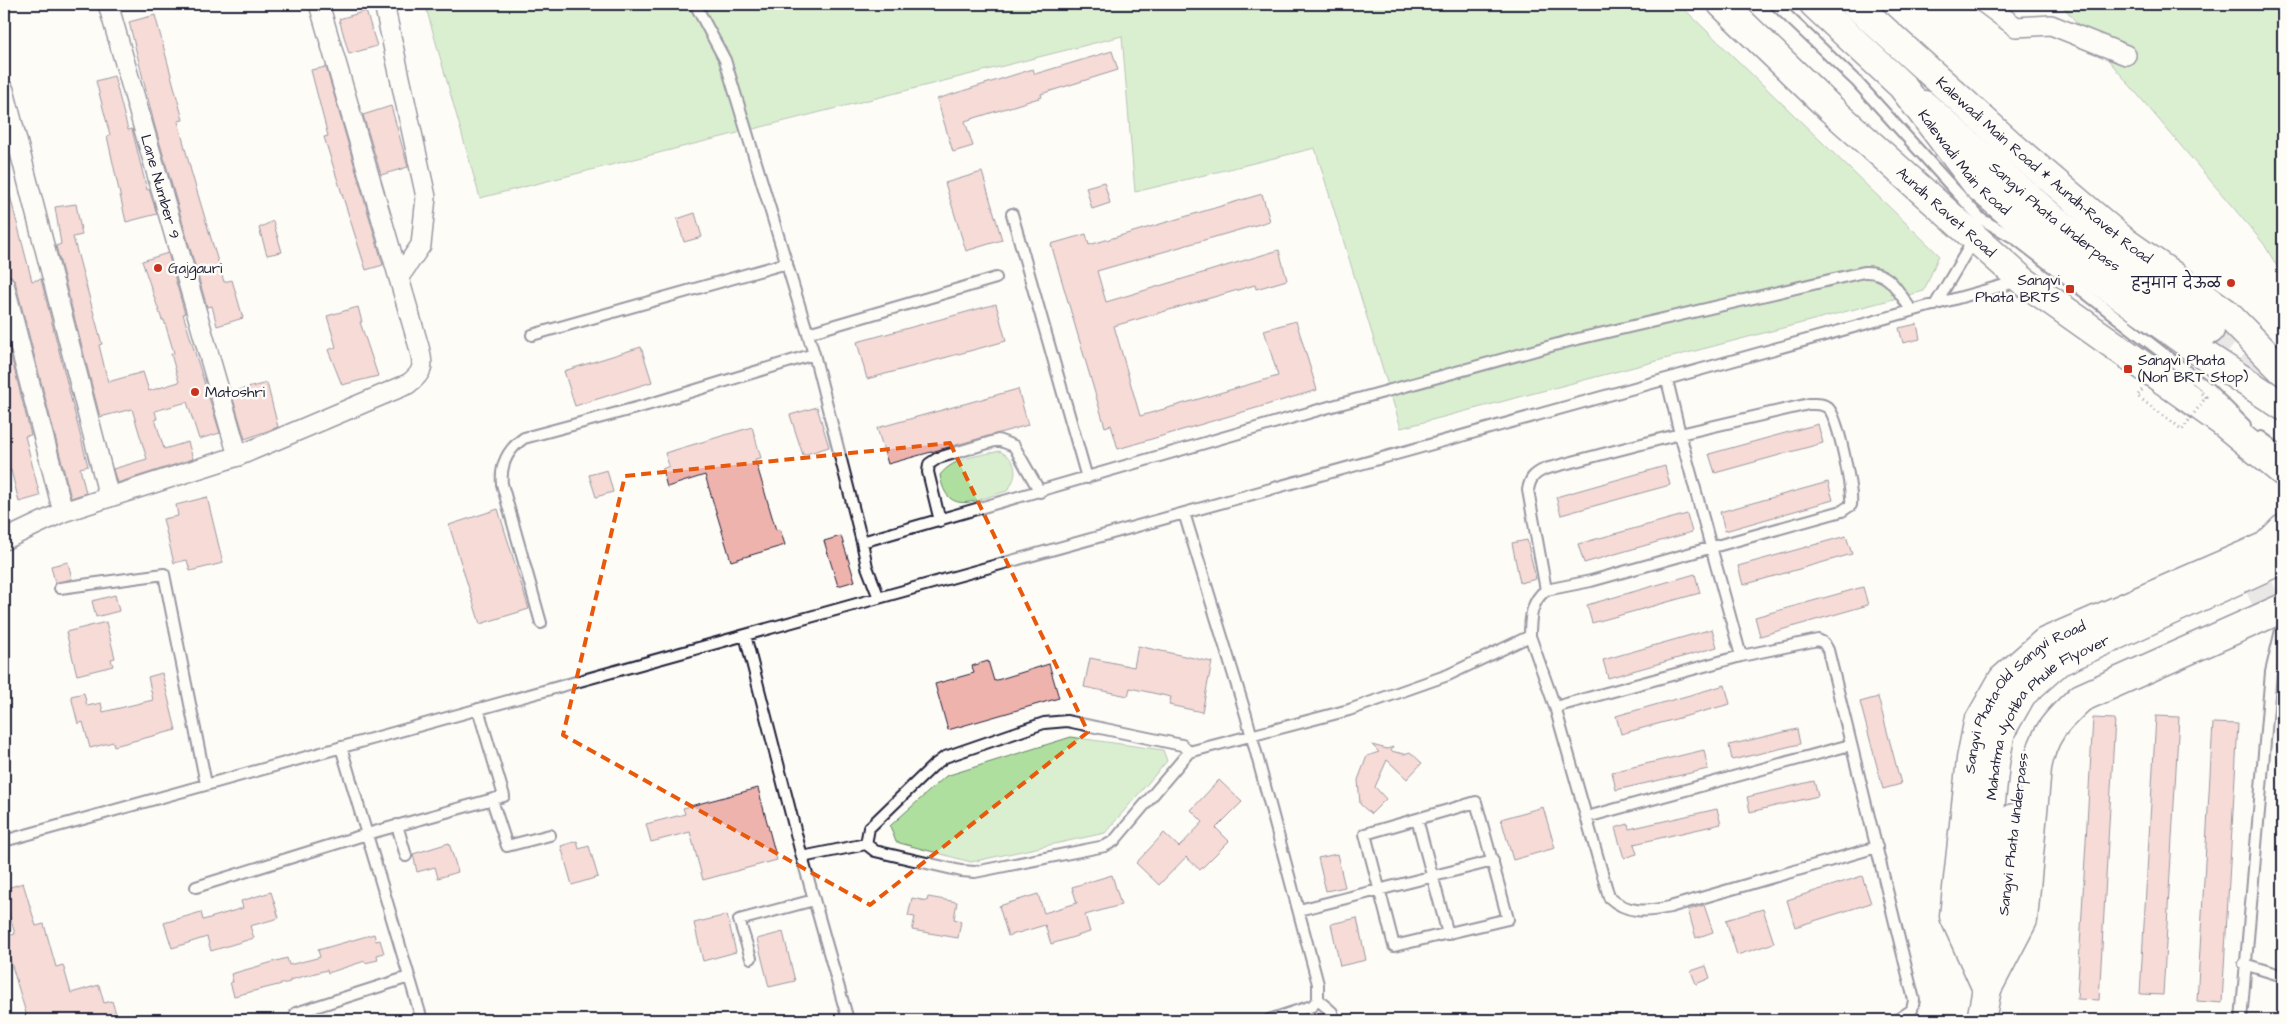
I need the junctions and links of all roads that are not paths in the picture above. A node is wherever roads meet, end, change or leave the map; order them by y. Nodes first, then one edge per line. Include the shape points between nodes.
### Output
1 (108, 4) edge
2 (319, 4) edge
3 (384, 4) edge
4 (695, 4) edge
5 (1722, 4) edge
6 (1732, 4) edge
7 (1775, 4) edge
8 (1814, 4) edge
9 (1855, 4) edge
10 (1985, 4) edge
11 (1751, 32) junction
12 (2126, 56) dead end
13 (1921, 64) junction
14 (1902, 86) junction
15 (4, 90) edge
16 (1978, 152) junction
17 (1012, 214) dead end
18 (1977, 229) junction
19 (787, 263) junction
20 (399, 277) junction
21 (996, 278) dead end
22 (2022, 280) junction
23 (4, 284) edge
24 (1934, 305) junction
25 (1912, 311) junction
26 (2210, 330) tunnel mouth
27 (808, 333) junction
28 (532, 335) dead end
29 (814, 354) junction
30 (2283, 371) edge
31 (1667, 380) junction
32 (2283, 406) edge
33 (2249, 428) junction
34 (1680, 434) junction
35 (238, 456) junction
36 (2280, 468) edge
37 (1087, 478) junction
38 (1040, 492) junction
39 (108, 497) junction
40 (63, 512) junction
41 (1184, 514) junction
42 (940, 521) junction
43 (2283, 529) edge
44 (4, 540) edge
45 (862, 542) junction
46 (1711, 547) junction
47 (2283, 559) edge
48 (60, 588) dead end
49 (1546, 590) junction
50 (879, 598) junction
51 (2251, 602) tunnel mouth
52 (2282, 619) edge
53 (542, 623) dead end
54 (745, 635) junction
55 (1530, 636) junction
56 (1741, 656) junction
57 (1555, 707) junction
58 (478, 709) junction
59 (1251, 735) junction
60 (1850, 745) junction
61 (341, 747) junction
62 (1189, 752) junction
63 (206, 784) junction
64 (492, 800) junction
65 (1587, 817) junction
66 (1417, 819) junction
67 (397, 825) junction
68 (367, 834) junction
69 (550, 835) dead end
70 (4, 840) edge
71 (866, 844) junction
72 (1877, 847) junction
73 (406, 856) dead end
74 (802, 857) junction
75 (1493, 861) junction
76 (1433, 876) junction
77 (196, 887) dead end
78 (1379, 890) junction
79 (814, 900) junction
80 (1299, 910) junction
81 (1448, 934) junction
82 (752, 958) dead end
83 (2244, 964) junction
84 (2283, 976) edge
85 (409, 977) junction
86 (1987, 989) junction
87 (1318, 1000) junction
88 (296, 1013) dead end
89 (422, 1020) edge
90 (848, 1020) edge
91 (1269, 1020) edge
92 (1334, 1020) edge
93 (1897, 1020) edge
94 (1981, 1020) edge
95 (2240, 1020) edge

1 - 35 street, Lane Number 9
2 - 20 street
3 - 20 street via 426,197 421,245
4 - 19 lane via 725,60
5 - 11 main road, Aundh Ravet Road
6 - 11 main road
7 - 18 lane via 1858,82
8 - 14 main road
9 - 13 main road, Kalewadi Main Road * Aundh-Ravet Road
10 - 12 street via 2016,27 2051,24
11 - 18 main road, Aundh Ravet Road
13 - 16 main road, Sangvi Phata Underpass
13 - 30 main road, Kalewadi Main Road * Aundh-Ravet Road via 2125,242 2224,312
14 - 16 main road, Sangvi Phata Underpass
14 - 32 main road, Kalewadi Main Road via 1978,186 2033,232 2197,350
15 - 39 street
16 - 26 main road, Sangvi Phata Underpass via 2049,215 2110,262
17 - 37 lane
18 - 22 main road, Aundh Ravet Road
18 - 24 lane
18 - 33 lane via 1986,242 2050,295 2210,408
18 - 33 lane via 2016,239 2194,377
19 - 27 lane
19 - 28 lane
20 - 35 street via 423,363 420,375 408,384
21 - 27 lane
22 - 24 lane
22 - 36 main road, Aundh Ravet Road via 2221,421
23 - 40 street
24 - 25 lane
25 - 31 lane
25 - 37 lane via 1886,276 1878,272 1864,272 1569,341
27 - 29 lane
29 - 45 lane
29 - 53 lane via 524,438 513,446 500,470 502,484
31 - 34 lane
31 - 41 lane
33 - 36 lane
34 - 46 lane
34 - 46 lane via 1810,404 1830,408 1836,421 1851,489 1851,505 1842,511
34 - 49 lane via 1535,473 1528,490
35 - 39 street
37 - 38 lane
38 - 42 lane
38 - 42 lane via 1014,446 998,440 938,458 929,464
39 - 40 street
40 - 44 street
41 - 50 lane
41 - 59 lane
42 - 45 lane
43 - 86 main road, Sangvi Phata-Old Sangvi Road via 2266,546 2045,642 2003,679 1978,723 1971,759 1954,916
45 - 50 lane
46 - 49 lane via 1591,582
46 - 56 lane
47 - 86 main road, Mahatma Jyotiba Phule Flyover via 2058,662 2022,694 2000,731 1995,763 1979,918
48 - 63 lane via 164,574
49 - 55 lane via 1534,603
50 - 54 lane
51 - 86 main road, Sangvi Phata Underpass via 2071,683 2042,709 2024,740 2003,921
52 - 83 lane via 2271,672
52 - 86 main road via 2081,698 2056,721 2041,746 2037,768 2023,920
54 - 58 lane
54 - 74 lane
55 - 57 lane
55 - 59 lane via 1448,674 1349,710
56 - 57 lane
56 - 60 lane via 1818,640 1824,643
57 - 65 lane
58 - 61 lane
58 - 64 lane via 504,796
59 - 62 lane
59 - 80 lane
60 - 65 lane
60 - 72 lane
61 - 63 lane
61 - 68 lane
62 - 71 lane via 1114,840 1105,846 975,872 875,851
62 - 71 lane via 1182,745 1067,721 1044,723 945,757 870,828
63 - 70 lane
64 - 67 lane
64 - 69 lane via 507,846
65 - 72 lane via 1609,897 1628,909 1651,911 1666,908
66 - 75 lane via 1476,802
66 - 76 lane
66 - 78 lane via 1365,834
67 - 68 lane
67 - 73 lane
68 - 77 lane
68 - 85 lane
71 - 74 lane
72 - 93 lane via 1914,1000 1912,1010
74 - 79 lane
75 - 76 lane
75 - 81 lane via 1508,919
76 - 78 lane
76 - 81 lane
78 - 80 lane
78 - 81 lane via 1394,946
79 - 82 lane via 740,920
79 - 90 lane
80 - 87 lane via 1318,984
83 - 84 lane
83 - 95 lane
85 - 88 lane
85 - 89 lane
86 - 94 main road
87 - 91 lane via 1312,1006
87 - 92 lane via 1332,1012

